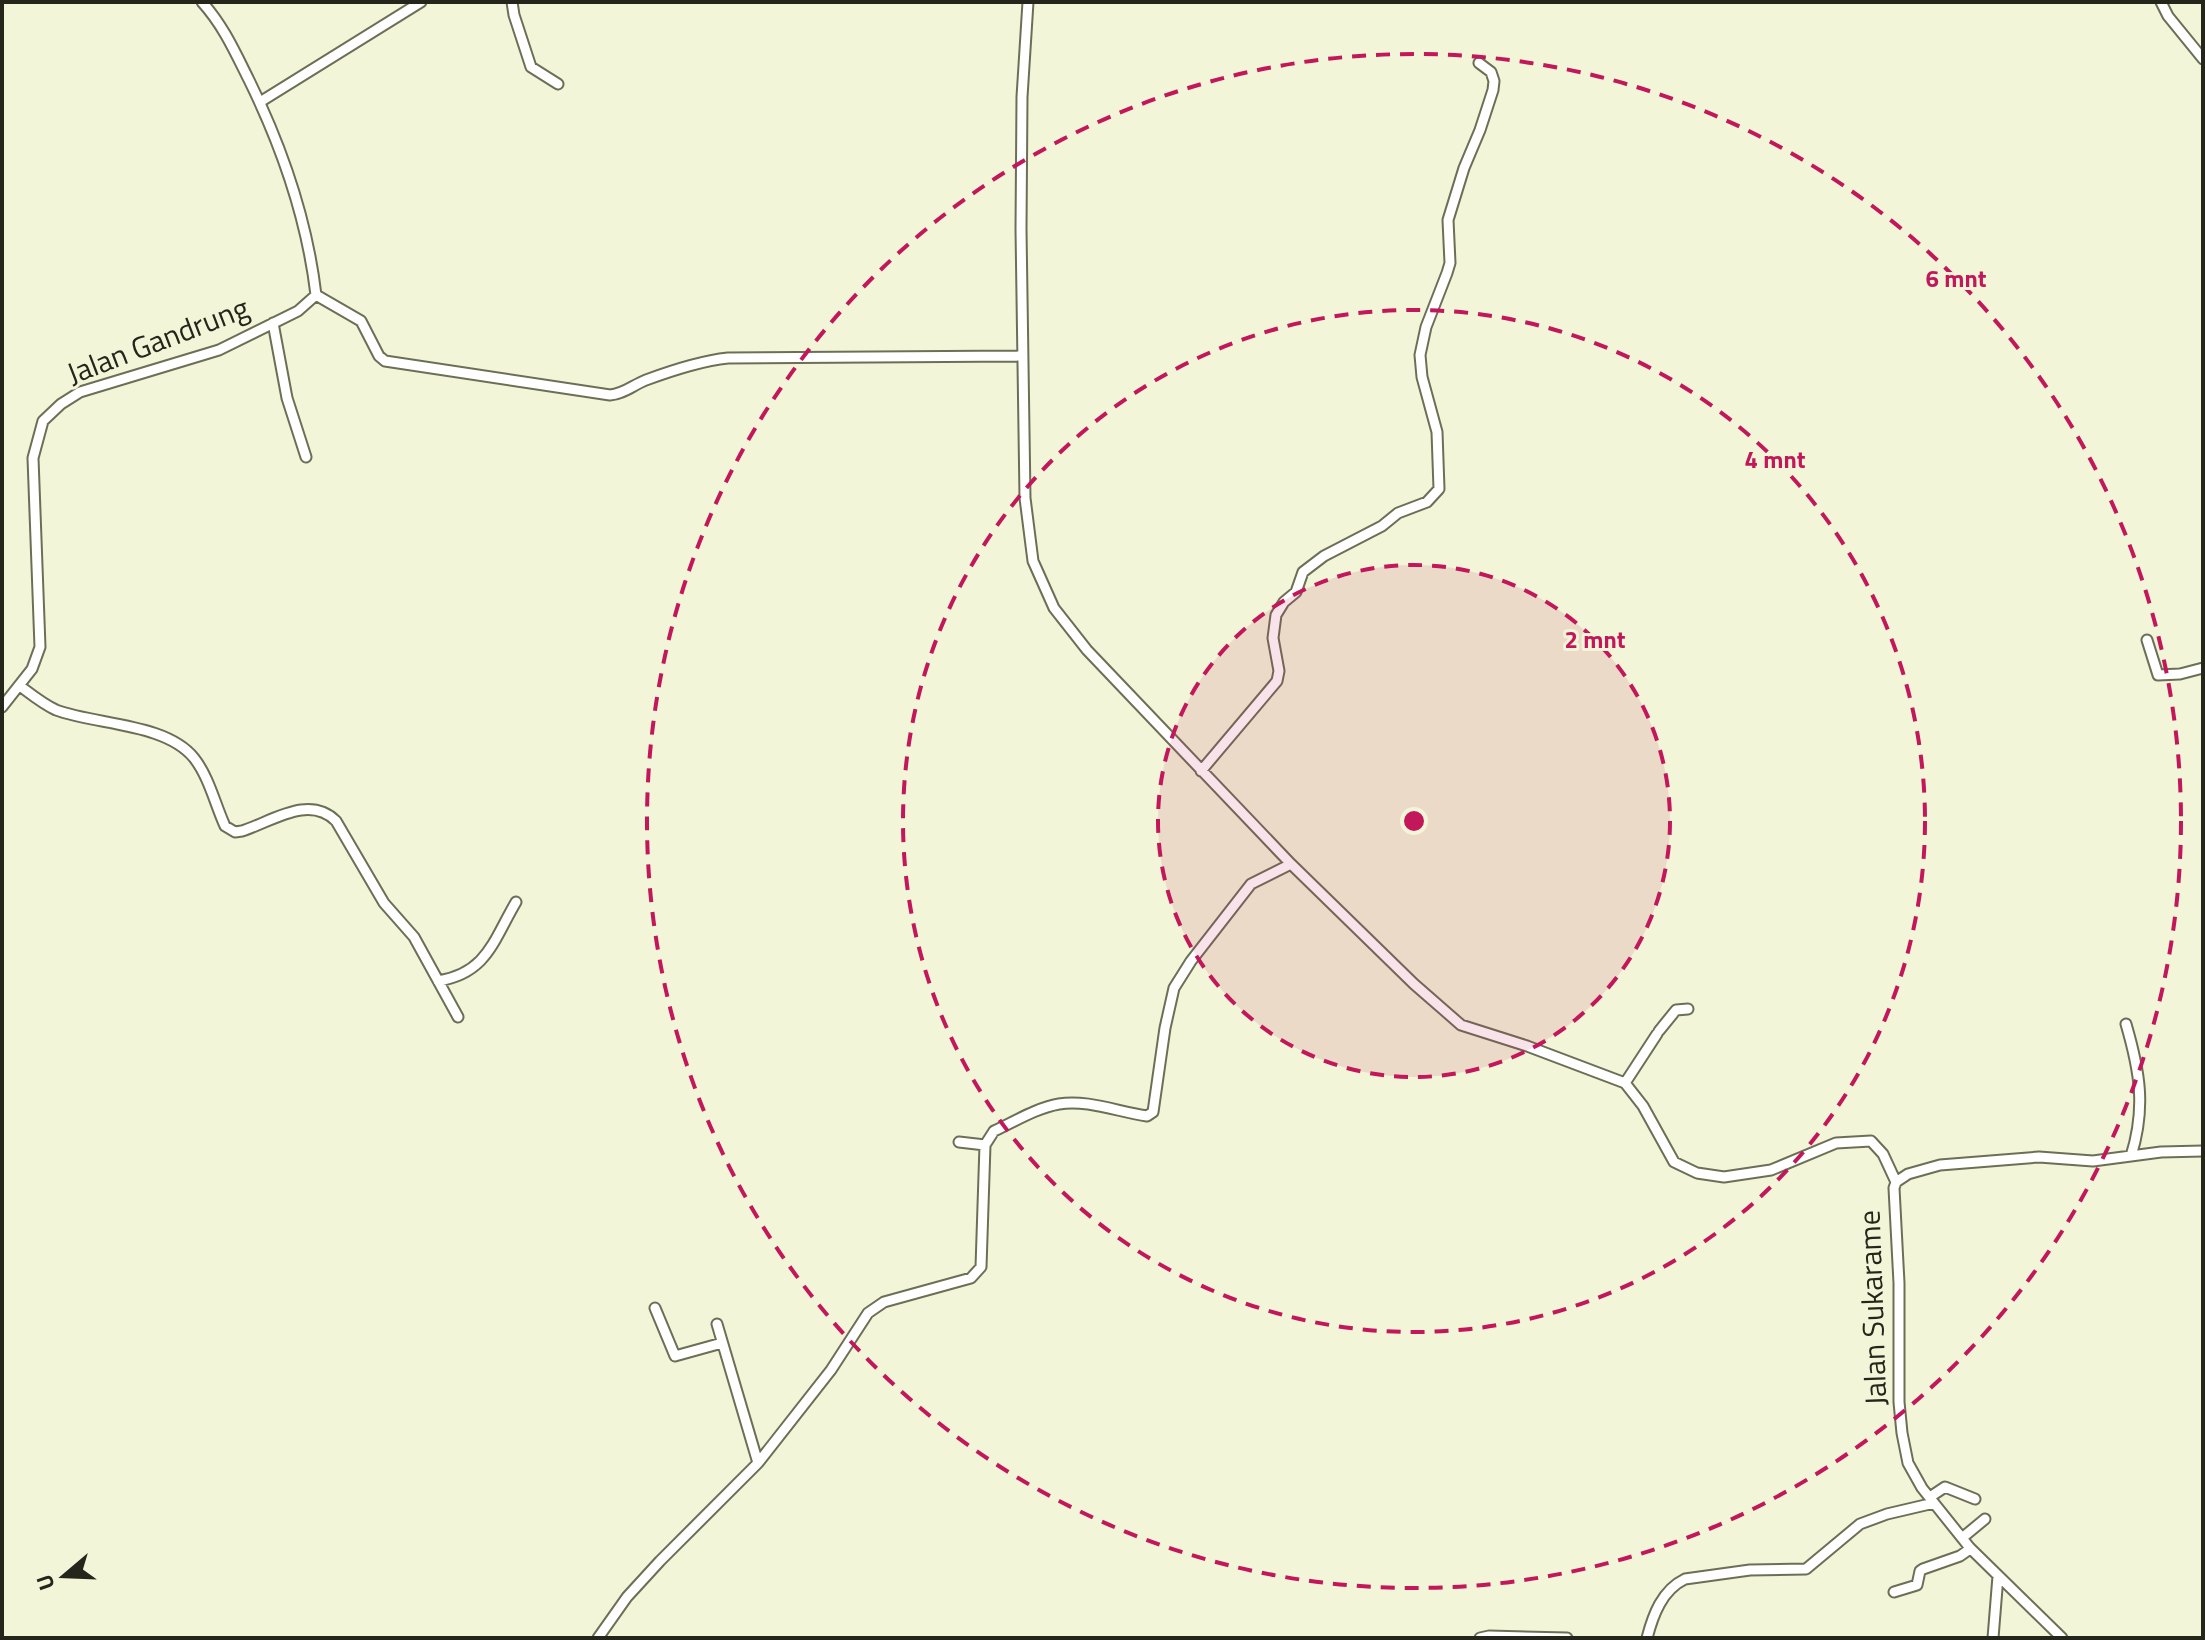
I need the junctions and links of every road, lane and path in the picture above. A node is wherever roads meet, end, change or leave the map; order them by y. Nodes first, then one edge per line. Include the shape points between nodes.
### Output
1 (202, 2) edge
2 (421, 2) edge
3 (512, 2) edge
4 (1028, 2) edge
5 (2161, 2) edge
6 (2203, 59) edge
7 (1479, 63) dead end
8 (558, 84) dead end
9 (260, 102) junction
10 (316, 295) junction
11 (273, 323) junction
12 (1023, 356) junction
13 (306, 457) dead end
14 (2147, 640) dead end
15 (2203, 668) edge
16 (20, 686) junction
17 (2, 707) edge
18 (1201, 771) junction
19 (1291, 864) junction
20 (516, 902) dead end
21 (438, 981) junction
22 (1688, 1009) dead end
23 (458, 1017) dead end
24 (2126, 1024) dead end
25 (1625, 1083) junction
26 (959, 1142) dead end
27 (985, 1145) junction
28 (2203, 1151) edge
29 (2131, 1156) junction
30 (1896, 1182) junction
31 (655, 1308) dead end
32 (717, 1324) dead end
33 (722, 1343) junction
34 (758, 1463) junction
35 (1975, 1499) dead end
36 (1932, 1500) junction
37 (1985, 1519) dead end
38 (1962, 1538) junction
39 (1970, 1549) junction
40 (1998, 1576) junction
41 (1894, 1592) dead end
42 (598, 1638) edge
43 (1480, 1638) edge
44 (1567, 1638) edge
45 (1647, 1638) edge
46 (1993, 1638) edge
47 (2062, 1638) edge

1 - 9 street via 217,19
2 - 9 street
3 - 8 street via 531,67
4 - 12 street via 1022,97
5 - 6 street
7 - 18 street via 1491,72 1494,87 1448,220 1450,263 1420,355 1437,432 1439,489 1427,502 1398,513 1303,572 1296,592 1276,615 1277,681
9 - 10 street via 303,218
10 - 11 street, Jalan Gandrung
10 - 12 street via 361,321 385,361 610,395 705,360
11 - 13 street via 287,398
11 - 16 street, Jalan Gandrung via 219,350 80,392 43,421 33,458 40,647
12 - 18 street via 1025,498 1033,561 1054,608 1087,650
14 - 15 street via 2158,675
16 - 17 street, Jalan Gandrung
16 - 21 street via 57,710 142,731 187,750 204,775 225,826 235,832 308,808 328,813 384,903 414,937
18 - 19 street
19 - 25 street via 1461,1025
19 - 27 street via 1251,884 1174,988 1153,1112 1147,1116 1059,1104 994,1131
20 - 21 street via 478,966
21 - 23 street
22 - 25 street via 1676,1010
24 - 29 street via 2141,1106
25 - 30 street via 1674,1162 1697,1173 1724,1177 1771,1170 1828,1146 1858,1140 1878,1145
26 - 27 street
27 - 34 street via 977,1274 875,1307
28 - 29 street, Jalan Sukarame
29 - 30 street, Jalan Sukarame via 1940,1165
30 - 36 street, Jalan Sukarame via 1902,1433 1908,1463
31 - 33 street via 675,1356
32 - 33 street
33 - 34 street
34 - 42 street via 627,1597
35 - 36 street via 1945,1487
36 - 38 street, Jalan Sukarame
36 - 45 street via 1860,1524 1809,1568 1750,1570 1679,1582 1660,1603
37 - 38 street
38 - 39 street, Jalan Sukarame
39 - 40 street, Jalan Sukarame
39 - 41 street via 1923,1569 1917,1585
40 - 46 street
40 - 47 street, Jalan Sukarame
43 - 44 street

